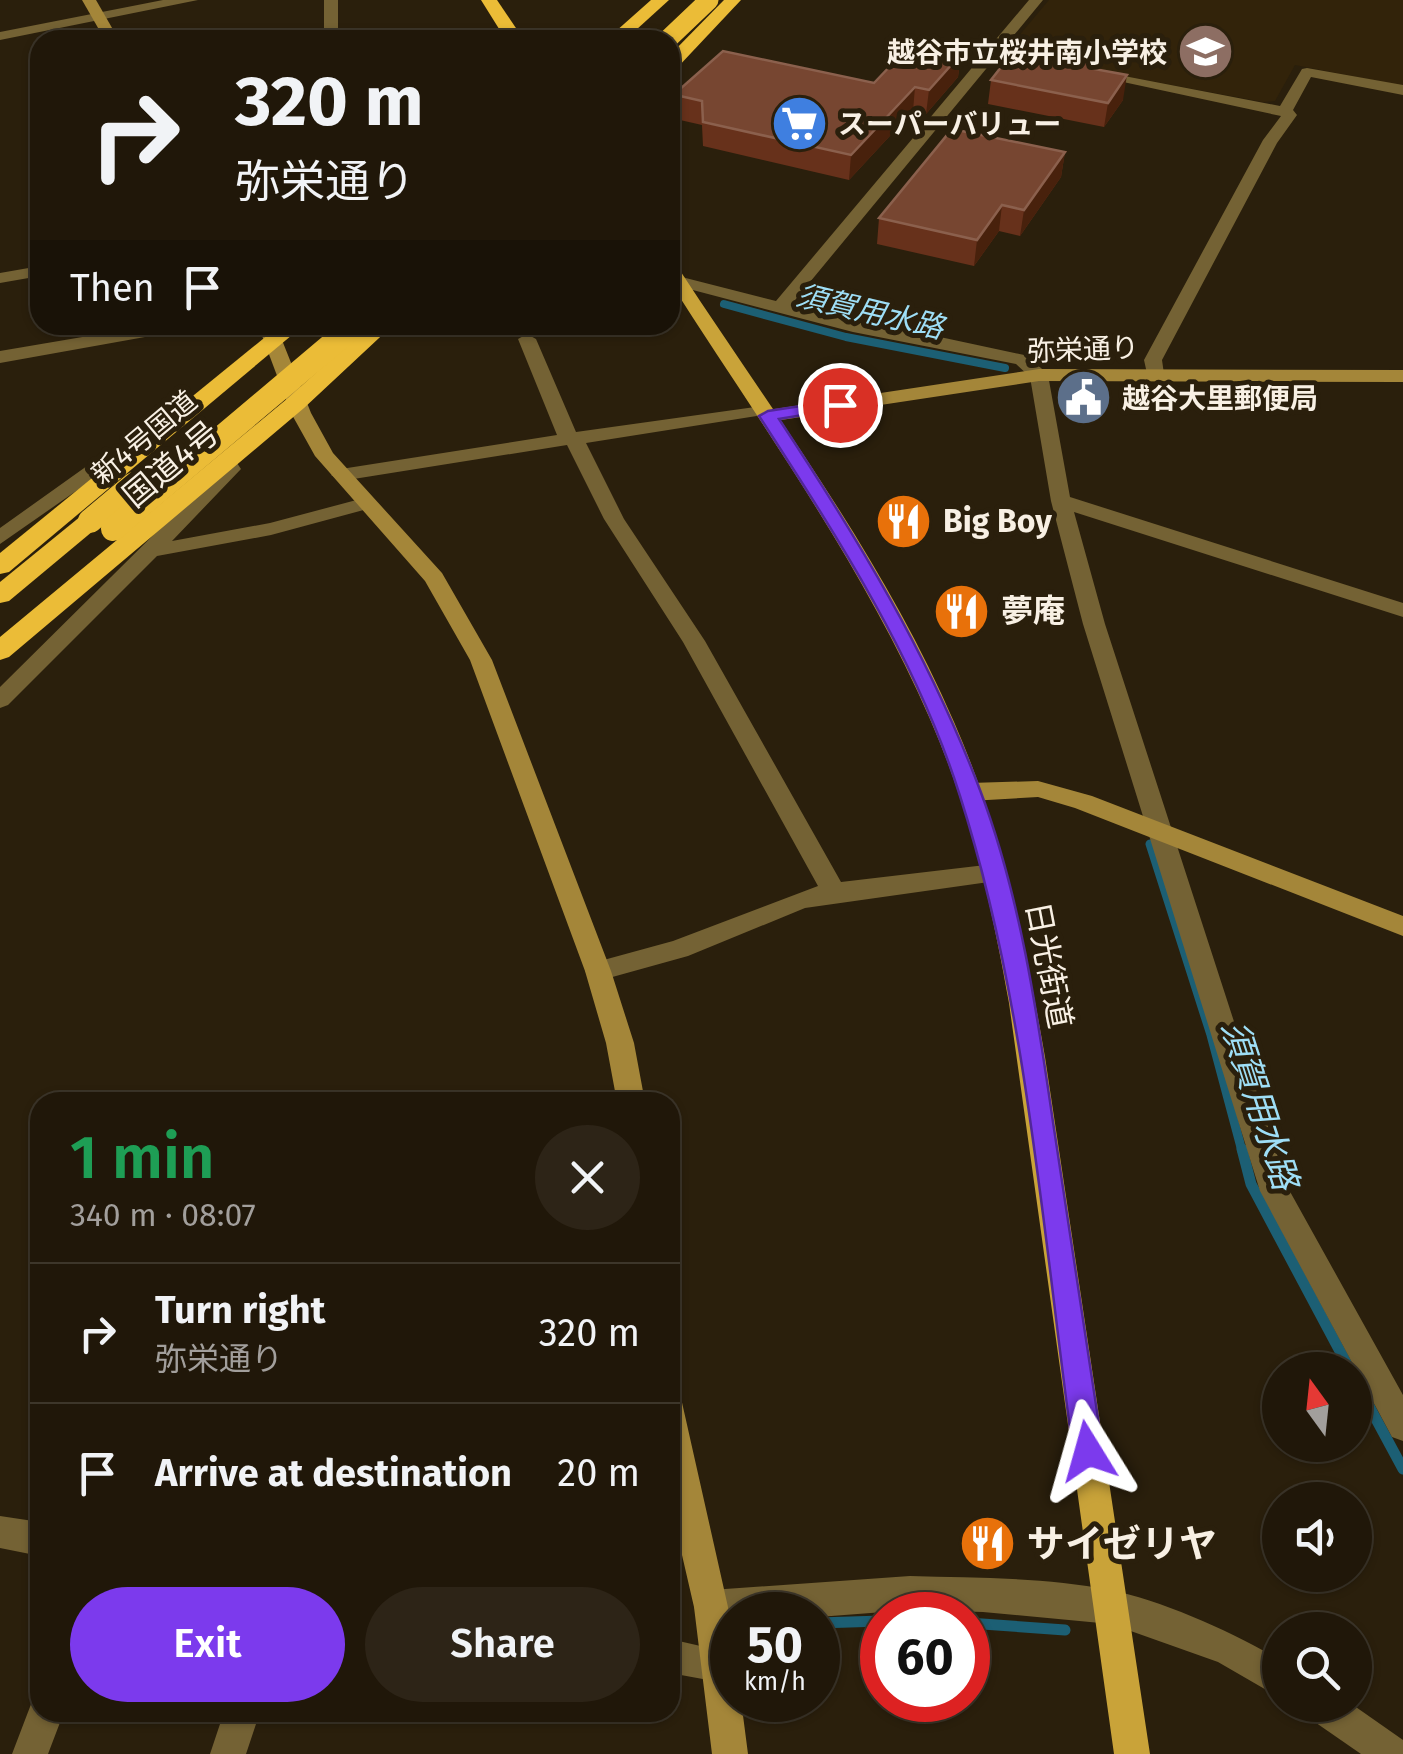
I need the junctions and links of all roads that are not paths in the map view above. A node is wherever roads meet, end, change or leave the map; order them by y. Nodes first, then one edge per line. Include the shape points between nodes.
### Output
1 (192, 0) edge
2 (331, 0) edge
3 (488, 0) edge
4 (661, 0) edge
5 (686, 0) edge
6 (696, 0) edge
7 (709, 0) edge
8 (1036, 0) edge
9 (730, 3) edge
10 (95, 10) edge
11 (330, 30) edge
12 (506, 30) edge
13 (627, 30) edge
14 (654, 30) edge
15 (678, 30) edge
16 (0, 36) edge
17 (990, 54) junction
18 (680, 55) edge
19 (1008, 58) edge
20 (1082, 72) edge
21 (1403, 90) edge
22 (1285, 110) junction
23 (30, 273) edge
24 (0, 278) edge
25 (680, 279) edge
26 (680, 287) edge
27 (782, 305) junction
28 (92, 335) edge
29 (269, 335) edge
30 (270, 335) edge
31 (314, 335) edge
32 (342, 335) edge
33 (371, 335) edge
34 (527, 340) dead end
35 (0, 357) edge
36 (1155, 374) junction
37 (1039, 375) junction
38 (1403, 376) edge
39 (296, 403) junction
40 (766, 412) junction
41 (572, 440) junction
42 (146, 447) junction
43 (226, 460) junction
44 (340, 476) junction
45 (1061, 501) junction
46 (364, 504) junction
47 (102, 525) junction
48 (0, 538) edge
49 (150, 550) junction
50 (0, 566) edge
51 (0, 596) edge
52 (1403, 610) edge
53 (0, 625) edge
54 (0, 651) edge
55 (0, 700) edge
56 (970, 792) junction
57 (1162, 833) junction
58 (994, 874) junction
59 (834, 892) junction
60 (1403, 926) edge
61 (598, 971) junction
62 (630, 1092) edge
63 (1403, 1426) edge
64 (680, 1476) edge
65 (0, 1532) edge
66 (30, 1537) edge
67 (840, 1598) edge
68 (710, 1603) edge
69 (1111, 1608) junction
70 (680, 1658) edge
71 (710, 1663) edge
72 (1262, 1669) edge
73 (42, 1722) edge
74 (239, 1722) edge
75 (726, 1722) edge
76 (1346, 1722) edge
77 (30, 1754) edge
78 (228, 1754) edge
79 (730, 1754) edge
80 (1132, 1754) edge
81 (1392, 1754) edge

1 - 10 street
2 - 11 street
3 - 12 highway
4 - 13 highway
5 - 14 highway
6 - 9 street
7 - 15 highway, bridge
8 - 17 street
9 - 18 highway
10 - 16 street
17 - 19 street
17 - 27 street
20 - 22 street
21 - 22 street via 1307,72
22 - 36 street via 1289,115 1278,137 1153,360
23 - 24 street
25 - 27 street
26 - 40 main road, 日光街道
27 - 37 street via 1022,360
28 - 35 street
29 - 42 highway, 国道4号
30 - 39 street
31 - 47 highway, 新4号国道, bridge
32 - 47 highway, 新4号国道, bridge
33 - 39 highway, 国道4号
34 - 41 street
36 - 37 street, 弥栄通り
36 - 38 street, 弥栄通り
37 - 40 street, 弥栄通り
37 - 45 street
39 - 43 highway, 国道4号
39 - 44 street
40 - 41 street
40 - 56 main road, 日光街道 via 876,586
41 - 44 street
41 - 59 street
42 - 48 street via 115,455
42 - 50 highway, 国道4号
43 - 49 street via 230,469
43 - 54 highway, 国道4号
44 - 46 street
45 - 52 street
45 - 57 street
46 - 49 street via 272,529
46 - 61 street via 398,532 434,578 482,660
47 - 51 highway, 新4号国道
47 - 53 highway, 新4号国道
49 - 55 street
56 - 57 street via 1038,790
56 - 58 main road, 日光街道
57 - 60 street
57 - 63 street via 1274,1191
58 - 59 street
58 - 69 main road, 日光街道 via 1026,1020
59 - 61 street
61 - 62 street
64 - 68 street
65 - 66 street
67 - 69 street via 983,1594
69 - 72 street via 1228,1648
69 - 80 main road, 日光街道
70 - 71 street
73 - 77 street
74 - 78 street
75 - 79 street
76 - 81 street

